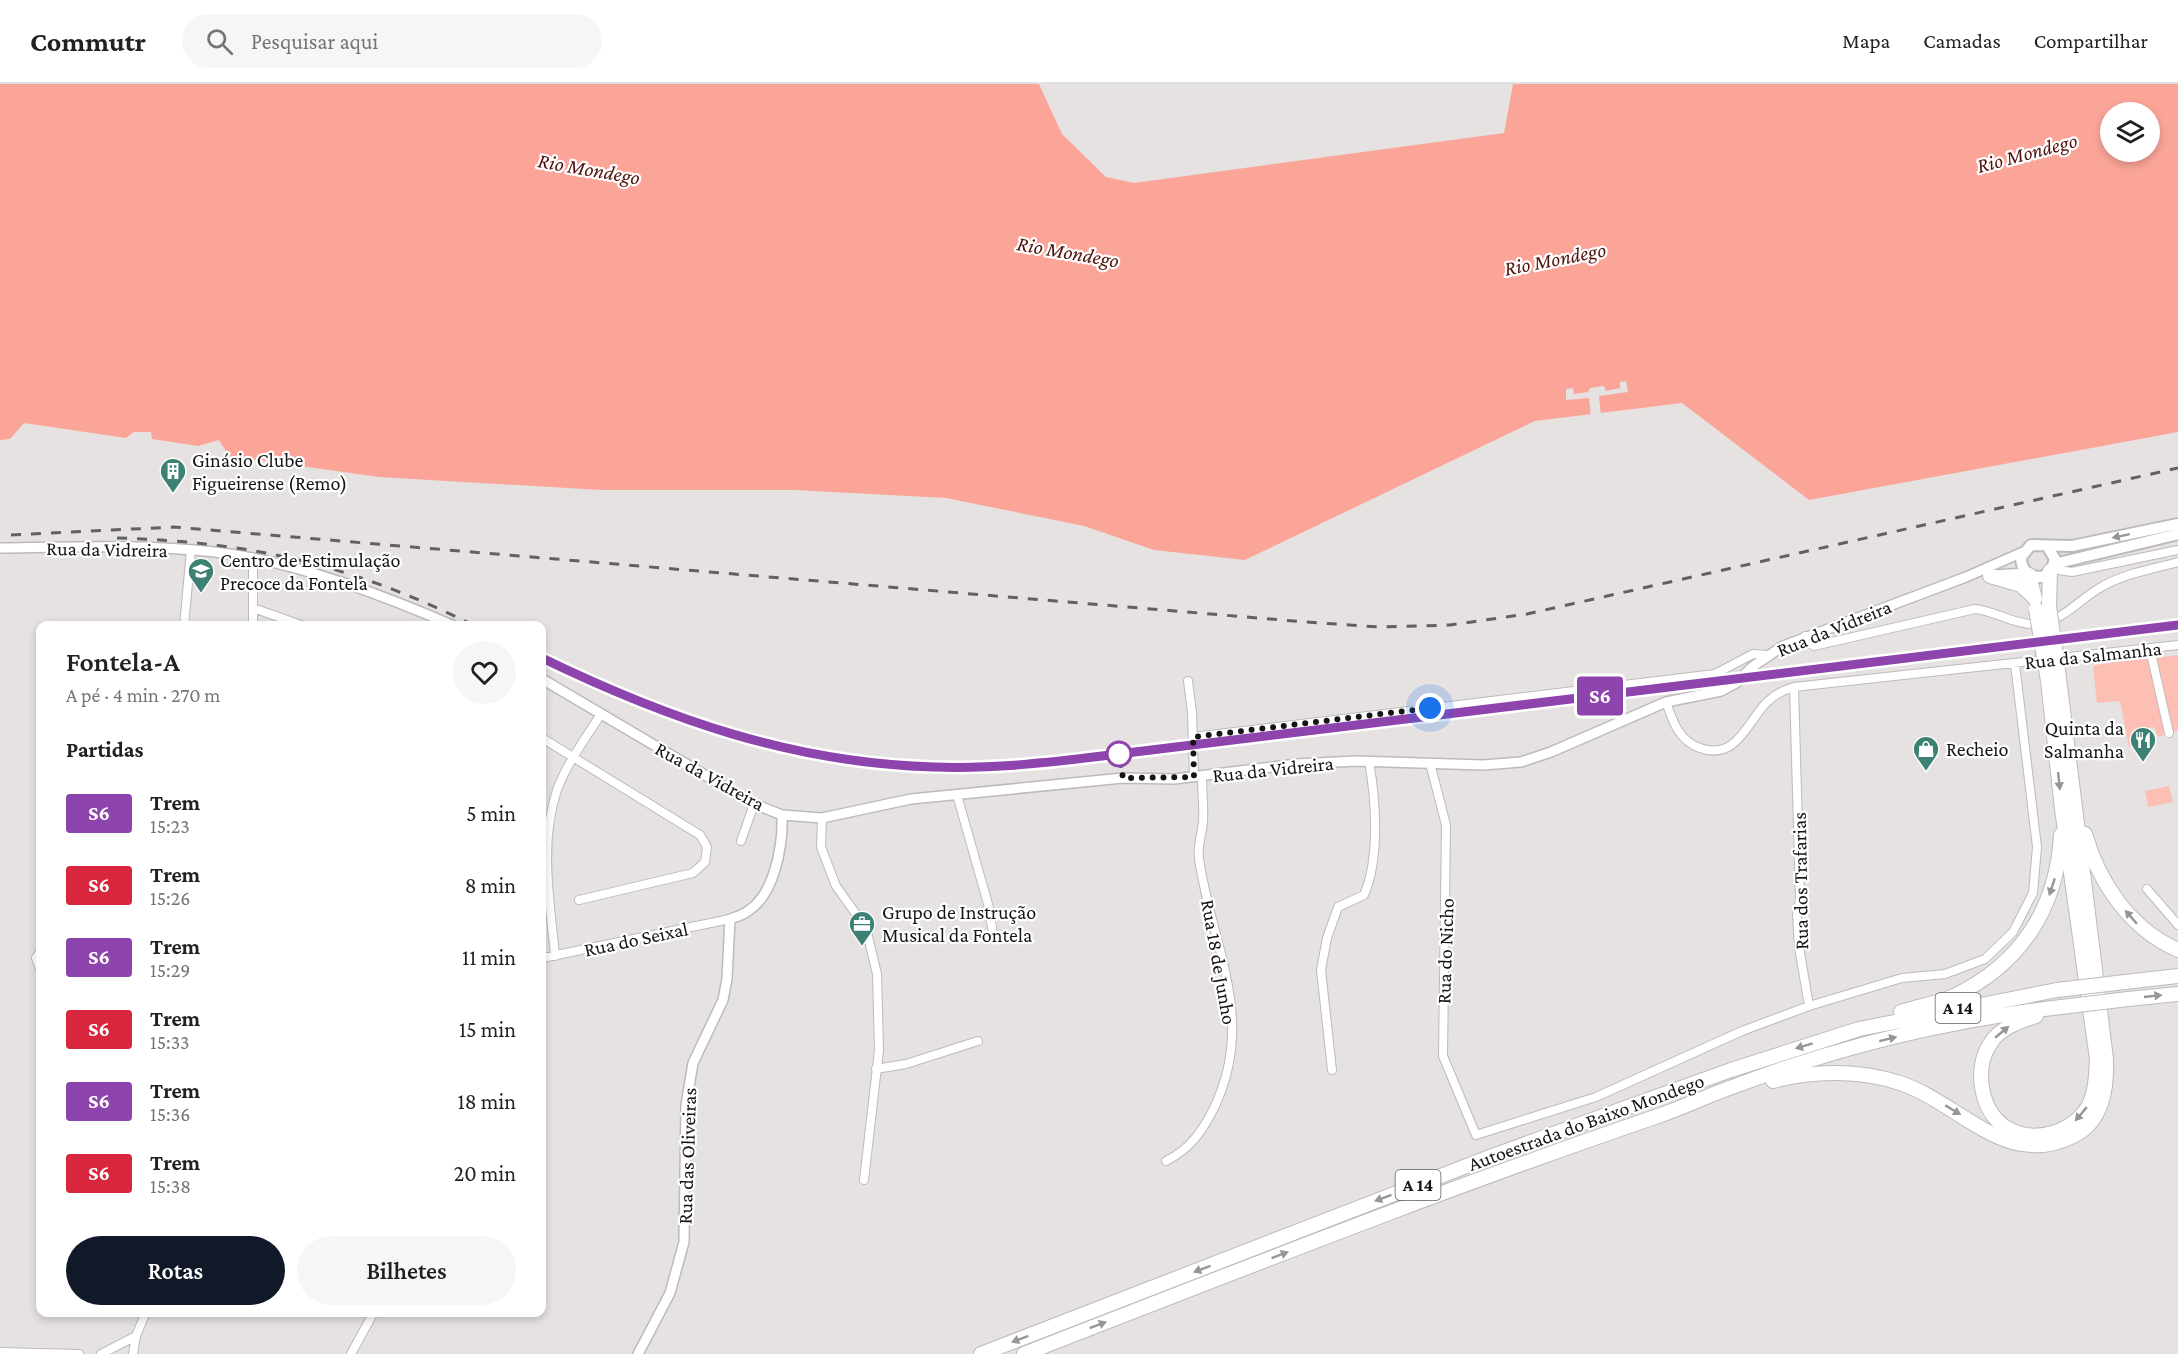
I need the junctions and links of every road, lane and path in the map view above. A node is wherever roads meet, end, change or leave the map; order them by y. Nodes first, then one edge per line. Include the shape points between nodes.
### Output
1 (2178, 524) edge
2 (2178, 534) edge
3 (2046, 546) junction
4 (0, 548) edge
5 (191, 550) junction
6 (2178, 550) edge
7 (2024, 552) junction
8 (253, 559) junction
9 (2178, 562) edge
10 (2052, 568) junction
11 (2028, 574) junction
12 (1990, 576) junction
13 (1966, 577) junction
14 (2040, 604) junction
15 (253, 608) junction
16 (184, 621) edge
17 (253, 621) edge
18 (290, 621) edge
19 (442, 621) edge
20 (1805, 636) junction
21 (2178, 645) edge
22 (2150, 649) junction
23 (1767, 656) junction
24 (2015, 664) junction
25 (2054, 679) junction
26 (546, 681) edge
27 (1188, 681) dead end
28 (1794, 687) junction
29 (1666, 702) junction
30 (601, 714) junction
31 (2169, 733) dead end
32 (1193, 737) junction
33 (546, 741) edge
34 (572, 758) junction
35 (1369, 761) junction
36 (1430, 763) junction
37 (1198, 777) junction
38 (2073, 786) junction
39 (957, 795) junction
40 (754, 804) junction
41 (2062, 809) junction
42 (782, 815) junction
43 (822, 818) junction
44 (546, 819) edge
45 (741, 841) dead end
46 (546, 842) edge
47 (2146, 889) dead end
48 (579, 900) dead end
49 (730, 919) junction
50 (2178, 925) edge
51 (994, 939) dead end
52 (2178, 950) edge
53 (555, 956) junction
54 (546, 957) edge
55 (2178, 975) edge
56 (2178, 994) edge
57 (1809, 1006) junction
58 (2061, 1007) junction
59 (1859, 1029) junction
60 (978, 1041) dead end
61 (876, 1069) junction
62 (1332, 1070) dead end
63 (1693, 1104) junction
64 (1166, 1161) dead end
65 (864, 1180) dead end
66 (144, 1317) edge
67 (371, 1317) edge
68 (136, 1336) junction
69 (0, 1352) edge
70 (80, 1354) edge
71 (101, 1354) edge
72 (133, 1354) edge
73 (351, 1354) edge
74 (638, 1354) edge
75 (981, 1354) edge
76 (1024, 1354) edge

1 -> 3 main road via 2072,546
2 - 10 main road
3 - 7 main road via 2036,544
3 - 10 main road via 2053,554
4 - 5 street, Rua da Vidreira
5 - 8 street, Rua da Vidreira
5 - 16 street
6 - 10 street via 2072,573
7 - 11 main road via 2021,563
7 - 13 street
8 - 15 street
8 - 19 street, Rua da Vidreira via 376,594
9 - 20 street via 2120,578 2089,595 2064,616 2044,623 2023,623 1975,609 1814,646
10 - 11 main road via 2043,577
10 - 14 highway
11 - 12 street
11 - 14 highway
12 - 13 street
12 - 14 highway via 2021,585
13 - 20 street, Rua da Vidreira
14 - 25 highway, bridge
15 - 17 street
15 - 18 street
20 - 23 street, Rua da Vidreira
21 - 22 street, Rua da Salmanha
22 - 24 street, Rua da Salmanha
22 - 31 street
23 - 29 street, Rua da Vidreira via 1729,688
23 - 32 street via 1753,654 1715,674
24 - 28 street, Rua da Salmanha
24 - 57 street via 2037,847 2033,893 2013,932 1985,959 1945,974 1902,978
25 - 38 highway
25 -> 41 highway
26 - 30 street, Rua da Vidreira
27 - 32 street, Rua 18 de Junho
28 - 29 street, Rua da Salmanha via 1774,696 1741,738 1716,751 1687,742 1674,724
28 - 57 street, Rua dos Trafarias via 1800,898 1797,915
29 - 36 street, Rua da Vidreira via 1521,762
30 - 34 street
30 - 40 street, Rua da Vidreira
32 - 37 street, Rua 18 de Junho
33 - 34 street
34 - 44 street
34 - 48 street via 700,835 708,851 703,866 693,873
35 - 36 street, Rua da Vidreira
35 - 37 street, Rua da Vidreira via 1297,764
35 - 62 street via 1375,796 1371,878 1364,895 1338,907 1321,970
36 - 57 street, Rua do Nicho via 1446,825 1443,1056 1476,1135 1596,1097 1742,1031
37 - 39 street, Rua da Vidreira via 1123,778
37 - 64 street, Rua 18 de Junho via 1203,819 1198,856 1220,944 1231,1008 1232,1046 1230,1067 1208,1119 1183,1152
52 -> 38 highway via 2137,924 2115,898 2089,848
63 -> 38 highway via 1783,1078 1820,1073 1863,1075 1900,1083 2002,1139 2027,1147 2056,1145 2080,1132 2098,1113 2106,1086 2106,1059
39 - 43 street, Rua da Vidreira via 911,799
39 - 51 street
40 - 42 street, Rua da Vidreira
40 - 45 street
41 -> 58 highway via 2097,1059 2096,1084 2089,1104 2074,1123 2054,1134 2028,1136 2004,1126 1984,1099 1979,1070 1990,1043 2008,1026
41 -> 59 highway via 2060,865 2046,906 2024,943 1991,976 1952,997
42 - 43 street, Rua da Vidreira
42 - 49 street via 781,845 768,888 749,910
43 - 61 street via 821,847 836,886 850,902 870,941 879,1006
46 - 53 street
47 - 50 street
49 - 53 street, Rua do Seixal
49 - 74 street, Rua das Oliveiras via 723,1000 693,1063 686,1105 684,1242 670,1293
53 - 54 street, Rua do Seixal
55 - 59 highway, Autoestrada do Baixo Mondego / A 14, bridge via 2057,990
58 -> 56 highway, Autoestrada do Baixo Mondego / A 14, bridge
63 -> 58 highway, Autoestrada do Baixo Mondego / A 14 via 1735,1086 1865,1044 1954,1023
59 -> 75 highway, Autoestrada do Baixo Mondego / A 14 via 1731,1070 1495,1155
60 - 61 street via 915,1062
61 - 65 street
76 -> 63 highway, Autoestrada do Baixo Mondego / A 14 via 1499,1170
66 - 68 street
67 - 73 street
68 - 71 street
68 - 72 street
69 - 70 street

